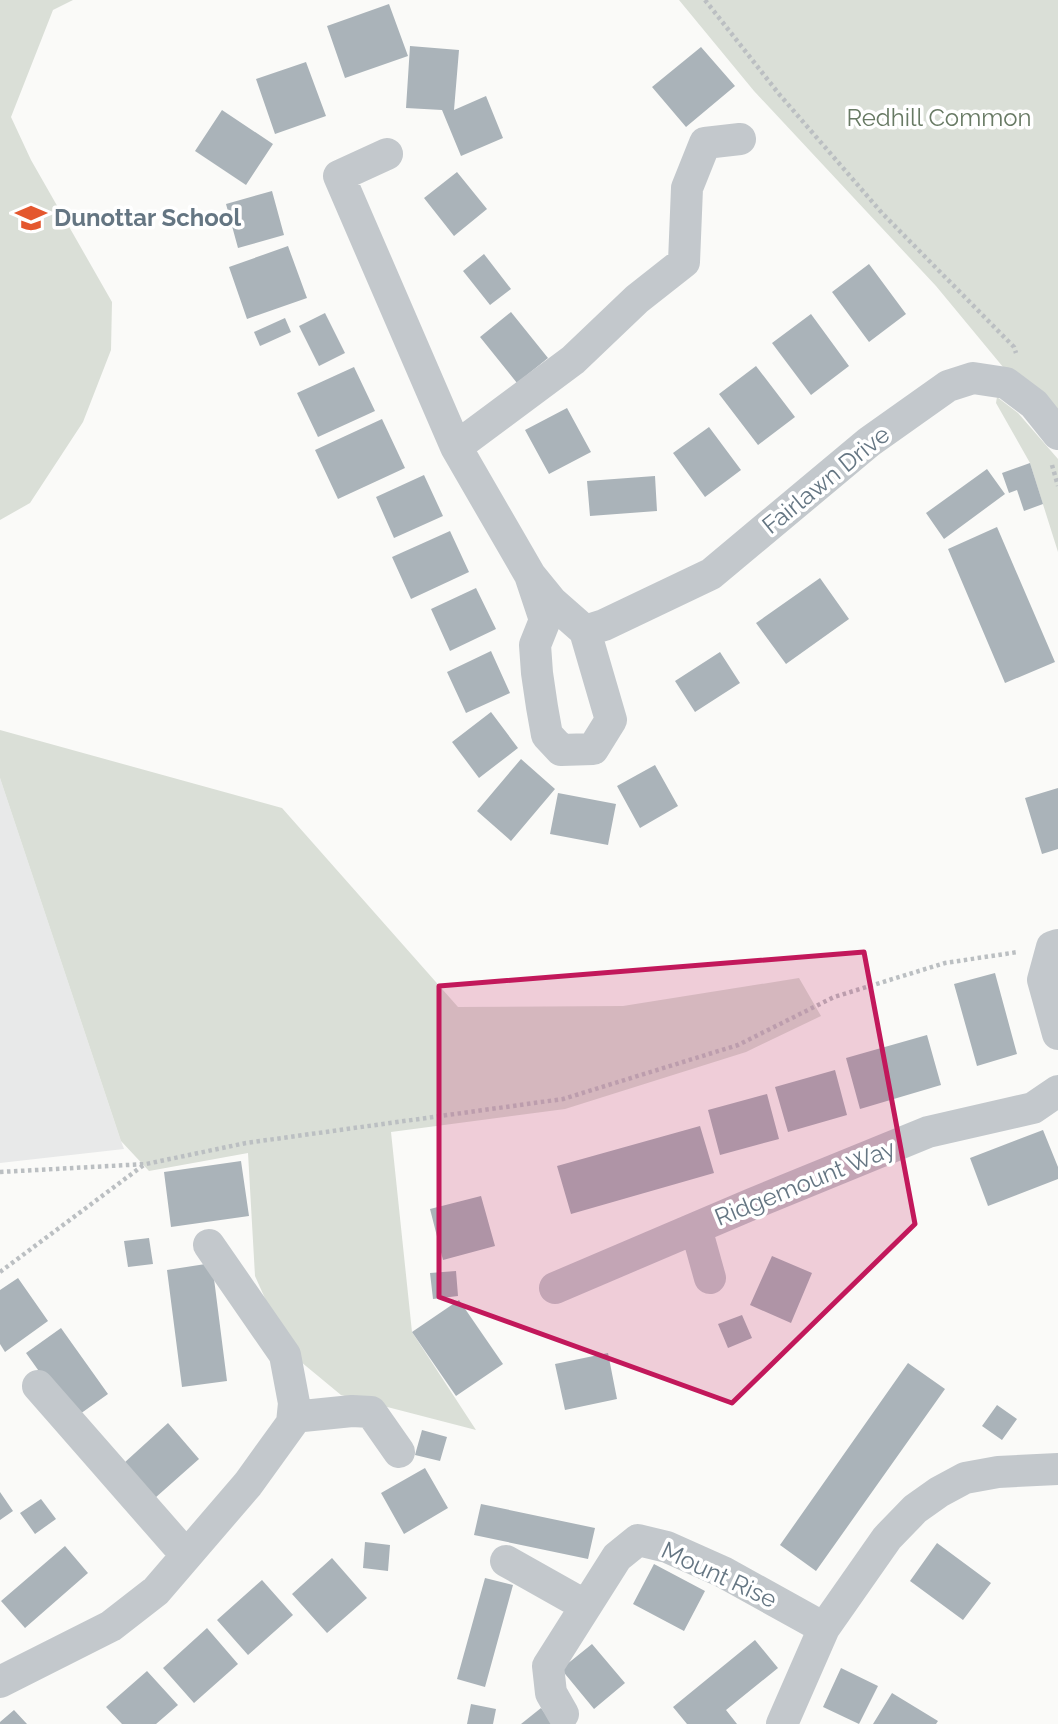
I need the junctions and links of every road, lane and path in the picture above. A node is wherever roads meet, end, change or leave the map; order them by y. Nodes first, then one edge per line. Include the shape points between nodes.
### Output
1 (705, 0) edge
2 (740, 139) dead end
3 (387, 154) dead end
4 (1018, 358) dead end
5 (1058, 433) edge
6 (456, 447) junction
7 (530, 575) junction
8 (585, 631) junction
9 (1055, 946) edge
10 (1058, 1034) edge
11 (1058, 1091) edge
12 (146, 1164) junction
13 (0, 1171) edge
14 (696, 1228) junction
15 (209, 1245) dead end
16 (0, 1272) edge
17 (710, 1278) dead end
18 (555, 1288) dead end
19 (38, 1385) dead end
20 (293, 1417) junction
21 (399, 1452) dead end
22 (1058, 1469) edge
23 (186, 1555) junction
24 (506, 1561) dead end
25 (586, 1606) junction
26 (824, 1628) junction
27 (0, 1682) edge
28 (563, 1714) dead end
29 (782, 1724) edge

1 - 4 path via 882,213 1014,347
2 - 6 street via 705,143 687,188 684,262 636,299 573,360
3 - 6 street via 326,179
5 - 8 street, Fairlawn Drive via 1034,404 1006,383 973,378 948,386 869,442 711,574
6 - 7 street
7 - 8 street
7 - 8 street via 545,620 536,645 542,707 547,735 561,750 593,749 611,720
9 - 10 street via 1043,980
9 - 12 path via 945,963 834,997 738,1045 563,1099 246,1143
11 - 14 street, Ridgemount Way via 1032,1108 928,1132
12 - 13 path
12 - 16 path
14 - 17 street
14 - 18 street, Ridgemount Way
15 - 20 street via 285,1355
19 - 23 street
20 - 21 street via 372,1412
20 - 23 street via 248,1484
22 - 26 street via 965,1478 939,1492 887,1538
23 - 27 street via 156,1591 111,1626
24 - 25 street
25 - 26 street, Mount Rise via 617,1557 638,1540 667,1546 723,1572
25 - 28 street, Mount Rise via 548,1666 551,1693
26 - 29 street

